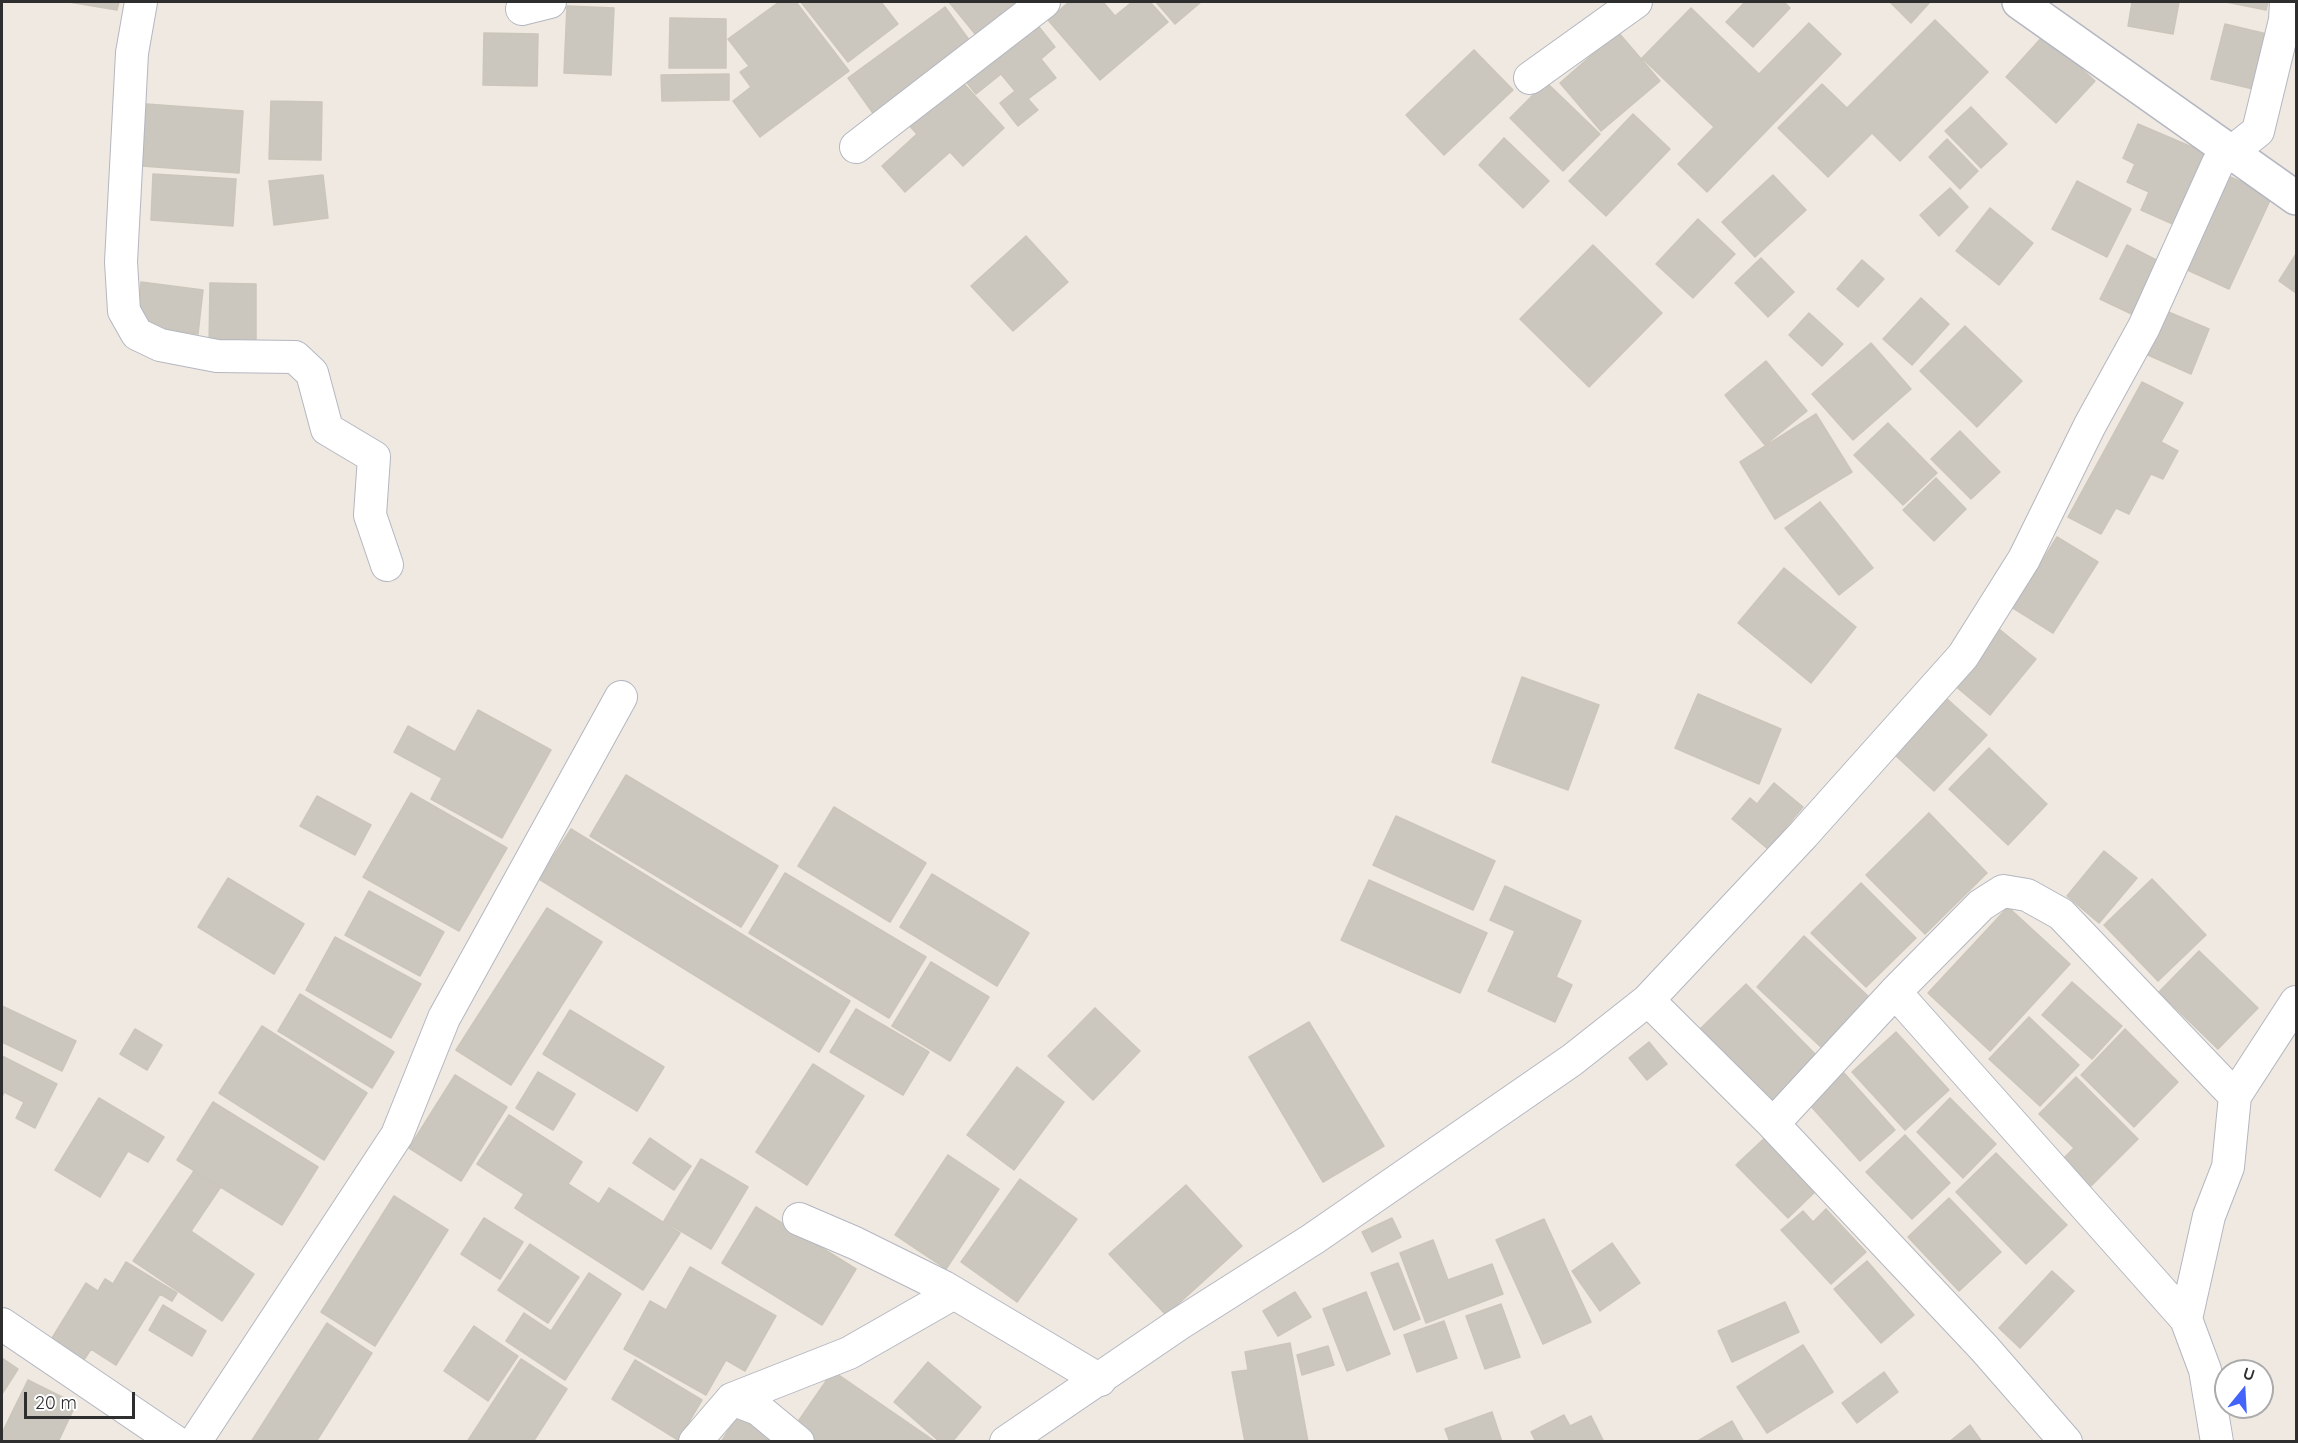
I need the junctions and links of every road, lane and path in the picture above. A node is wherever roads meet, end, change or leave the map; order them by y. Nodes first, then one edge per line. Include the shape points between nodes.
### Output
1 (141, 2) edge
2 (1044, 2) edge
3 (1636, 2) edge
4 (2019, 2) edge
5 (2286, 2) edge
6 (1530, 78) dead end
7 (856, 147) dead end
8 (2232, 151) junction
9 (2296, 198) edge
10 (387, 566) dead end
11 (621, 697) dead end
12 (1895, 992) junction
13 (1647, 1000) junction
14 (2296, 1002) edge
15 (2235, 1096) junction
16 (1773, 1124) junction
17 (799, 1219) dead end
18 (954, 1293) junction
19 (2186, 1319) junction
20 (2, 1324) edge
21 (1100, 1380) junction
22 (732, 1399) junction
23 (176, 1442) edge
24 (195, 1442) edge
25 (695, 1442) edge
26 (798, 1442) edge
27 (1006, 1442) edge
28 (2066, 1442) edge
29 (2217, 1442) edge

1 - 10 street via 132,53 121,262 124,311 137,334 160,345 217,356 295,357 312,373 327,429 374,457 370,515
2 - 7 street
3 - 6 street
4 - 8 street
5 - 8 street via 2258,131
8 - 9 street
8 - 13 street via 2218,163 2144,327 2024,559 1963,656 1803,835
11 - 24 street via 444,1018 397,1135
12 - 15 street via 1981,905 2003,891 2027,896 2061,914
12 - 16 street
12 - 19 street
13 - 16 street
13 - 21 street via 1572,1060
14 - 15 street
15 - 19 street via 2228,1167 2210,1216
16 - 28 street via 1984,1347
17 - 18 street
18 - 21 street
18 - 22 street via 849,1353
19 - 29 street via 2205,1370
20 - 23 street
21 - 27 street
22 - 25 street
22 - 26 street via 758,1409

